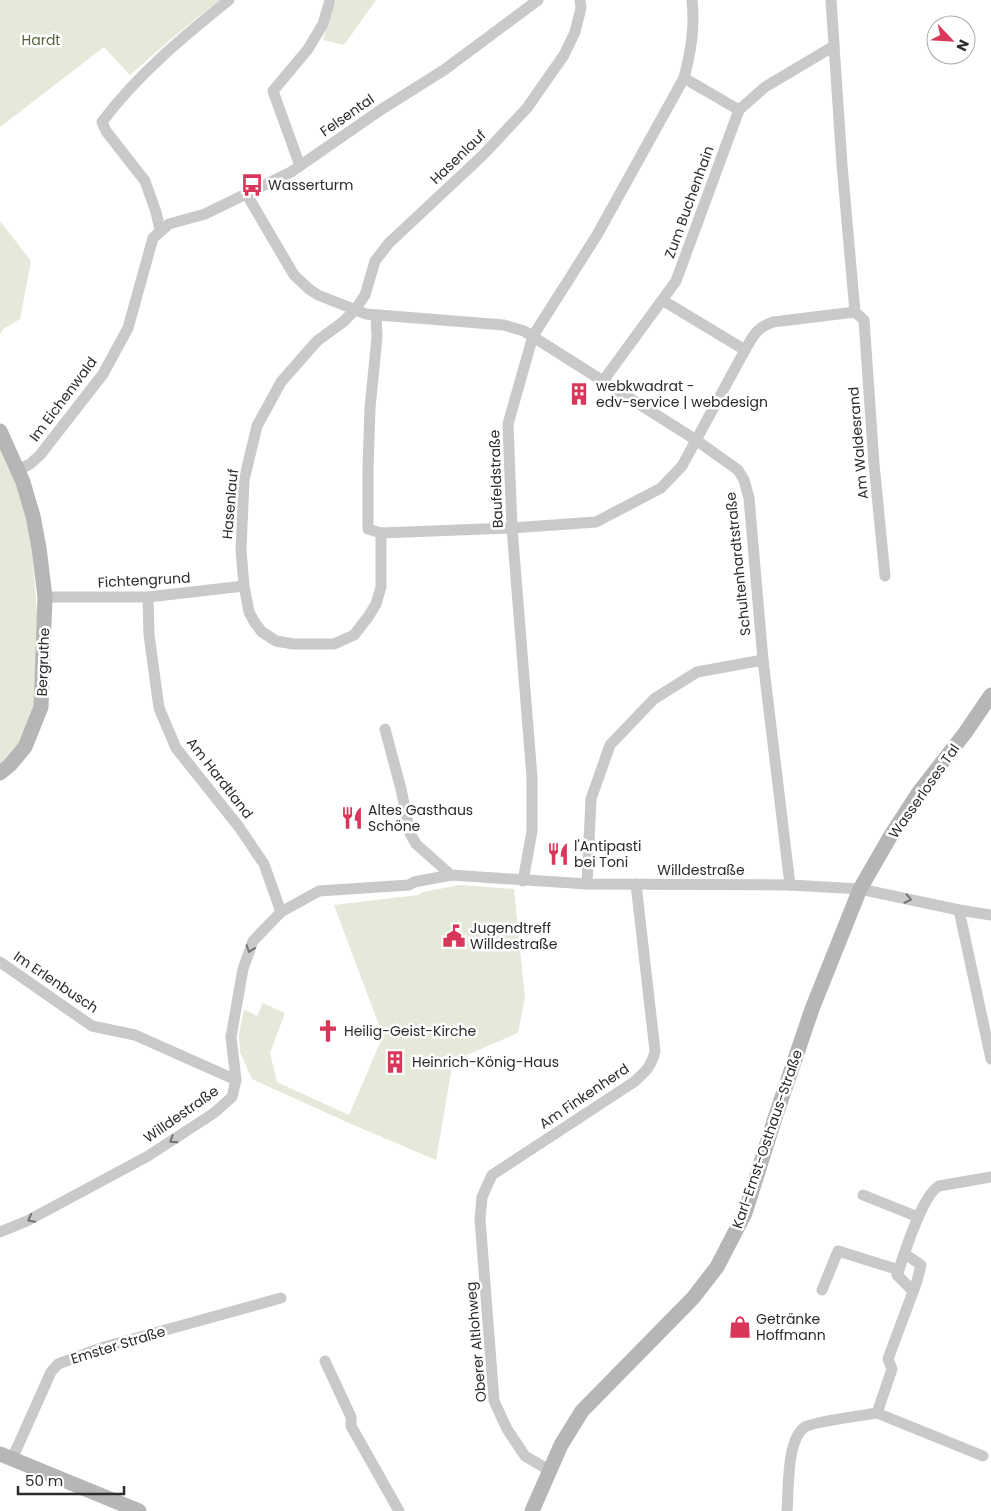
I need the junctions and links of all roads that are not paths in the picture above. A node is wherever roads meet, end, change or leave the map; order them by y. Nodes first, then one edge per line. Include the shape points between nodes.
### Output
1 (229, 0) edge
2 (330, 0) edge
3 (538, 0) edge
4 (580, 0) edge
5 (692, 0) edge
6 (831, 0) edge
7 (834, 46) junction
8 (684, 78) junction
9 (738, 110) junction
10 (300, 166) junction
11 (247, 194) junction
12 (160, 230) junction
13 (662, 300) junction
14 (355, 310) junction
15 (855, 312) junction
16 (376, 316) junction
17 (533, 336) junction
18 (745, 350) junction
19 (603, 381) junction
20 (0, 431) edge
21 (696, 440) junction
22 (18, 470) junction
23 (512, 528) junction
24 (381, 533) junction
25 (885, 576) dead end
26 (244, 586) junction
27 (45, 597) junction
28 (148, 597) junction
29 (763, 660) junction
30 (991, 696) edge
31 (386, 730) dead end
32 (0, 773) edge
33 (451, 875) junction
34 (522, 881) junction
35 (587, 884) junction
36 (636, 884) junction
37 (790, 885) junction
38 (860, 889) junction
39 (959, 910) junction
40 (280, 912) junction
41 (991, 916) edge
42 (0, 962) edge
43 (991, 1059) edge
44 (236, 1080) junction
45 (991, 1177) edge
46 (863, 1195) dead end
47 (918, 1217) junction
48 (480, 1220) joint
49 (0, 1232) edge
50 (905, 1254) junction
51 (899, 1270) junction
52 (822, 1290) dead end
53 (913, 1291) junction
54 (280, 1298) dead end
55 (324, 1361) dead end
56 (877, 1413) junction
57 (984, 1456) dead end
58 (6, 1457) edge
59 (549, 1470) junction
60 (139, 1511) edge
61 (399, 1511) edge
62 (532, 1511) edge
63 (787, 1511) edge

1 - 12 street via 158,59 102,122 145,181
2 - 10 street via 323,24 308,49 273,91
3 - 10 street, Felsental via 444,70
4 - 14 street, Hasenlauf via 575,32 564,55 527,108 483,155 389,243 375,261 365,295
5 - 8 street, Baufeldstraße via 691,53
6 - 7 street, Am Waldesrand
7 - 9 street via 765,87
7 - 15 street, Am Waldesrand
8 - 9 street
8 - 17 street, Baufeldstraße via 597,235
9 - 13 street, Zum Buchenhain via 676,280
10 - 11 street, Felsental
11 - 12 street, Felsental
11 - 14 street, Schultenhardtstraße via 294,275 318,295
12 - 22 street, Im Eichenwald via 153,238 128,328 103,374 40,455
13 - 18 street
13 - 19 street, Zum Buchenhain
14 - 16 street, Schultenhardtstraße
14 - 26 street, Hasenlauf via 317,342 281,382 257,426 244,480 241,550
15 - 18 street via 762,326
15 - 25 street, Am Waldesrand via 864,320
16 - 17 street, Schultenhardtstraße via 504,325
16 - 24 street via 378,337 370,408 368,530
17 - 19 street, Schultenhardtstraße
17 - 23 street, Baufeldstraße via 508,424
18 - 21 street
19 - 21 street, Schultenhardtstraße
20 - 22 main road, Bergruthe
21 - 23 street via 682,466 661,488 596,522
21 - 29 street, Schultenhardtstraße via 738,470 744,480 749,498
22 - 27 main road, Bergruthe via 39,548
23 - 24 street
23 - 34 street, Baufeldstraße via 532,778 532,831
24 - 26 street, Hasenlauf via 381,587 376,604 354,635 334,644 293,644 276,641 262,632 249,612
26 - 28 street, Fichtengrund
27 - 28 street, Fichtengrund
27 - 32 main road, Bergruthe via 41,707 25,747
28 - 40 street, Am Hardtland via 149,635 159,708 176,748 264,864
29 - 35 street via 697,672 654,699 610,745 591,799
29 - 37 street, Schultenhardtstraße
30 - 38 main road, Wasserloses Tal via 920,792
31 - 33 street via 410,833 416,844
33 - 34 street, Willdestraße
33 - 40 street, Willdestraße via 409,885 319,891
34 - 35 street, Willdestraße
35 - 36 street, Willdestraße
36 - 37 street, Willdestraße
36 - 48 street, Am Finkenherd via 655,1051 653,1061 634,1082 492,1175 482,1197
37 - 38 street, Willdestraße
38 -> 39 street, Willdestraße
38 - 59 main road, Karl-Ernst-Osthaus-Straße via 812,1009 745,1213 717,1267 693,1298 582,1411
39 - 41 street, Willdestraße
39 - 43 street
40 -> 44 street, Willdestraße via 253,942 243,969 230,1037
42 - 44 street, Im Erlenbusch via 92,1026 135,1035
44 -> 49 street, Willdestraße via 232,1097 214,1113 156,1151 27,1221
45 - 47 street via 938,1186 933,1189
46 - 47 street
47 - 50 street
48 - 59 street, Oberer Altlohweg via 494,1401 525,1456
50 - 51 street
50 - 53 street via 921,1265
51 - 52 street via 838,1251
51 - 53 street via 897,1275
53 - 56 street via 888,1359 892,1369
54 - 58 street, Emster Straße via 104,1347 58,1364
55 - 61 street via 352,1417 351,1426
56 - 57 street
56 - 63 street via 806,1426 796,1436
58 - 60 main road, Emster Straße
59 - 62 main road, Karl-Ernst-Osthaus-Straße

